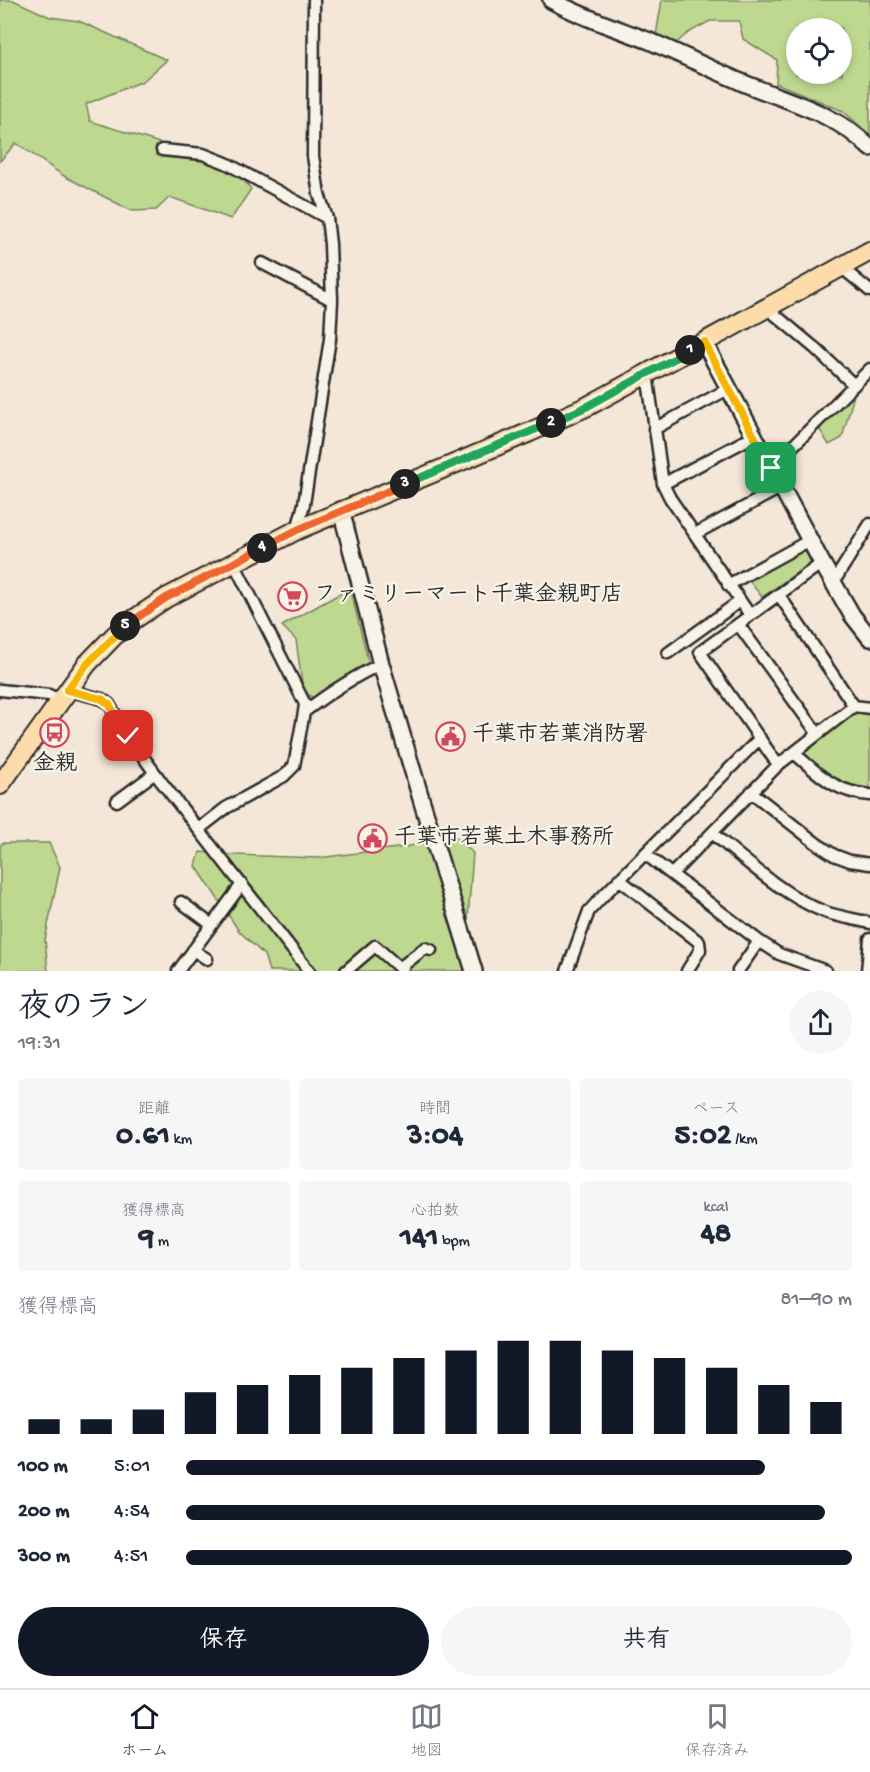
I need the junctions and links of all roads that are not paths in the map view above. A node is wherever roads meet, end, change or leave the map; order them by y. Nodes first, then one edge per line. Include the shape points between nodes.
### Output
1 (314, 0) edge
2 (551, 0) edge
3 (870, 148) edge
4 (162, 150) dead end
5 (327, 218) junction
6 (870, 251) edge
7 (262, 263) dead end
8 (841, 267) junction
9 (870, 291) edge
10 (332, 300) junction
11 (767, 308) junction
12 (704, 342) junction
13 (870, 369) edge
14 (647, 374) junction
15 (854, 385) junction
16 (728, 389) junction
17 (654, 429) junction
18 (754, 436) junction
19 (771, 468) junction
20 (663, 484) junction
21 (782, 487) junction
22 (341, 510) junction
23 (870, 524) edge
24 (297, 530) junction
25 (695, 534) junction
26 (810, 540) junction
27 (234, 563) junction
28 (822, 563) junction
29 (833, 583) junction
30 (728, 585) junction
31 (779, 595) junction
32 (740, 601) junction
33 (750, 615) junction
34 (738, 624) junction
35 (869, 634) edge
36 (668, 653) dead end
37 (381, 664) junction
38 (0, 690) edge
39 (64, 695) junction
40 (854, 706) junction
41 (870, 708) edge
42 (304, 712) junction
43 (818, 734) junction
44 (759, 738) junction
45 (794, 753) junction
46 (778, 765) junction
47 (155, 773) junction
48 (0, 785) edge
49 (751, 792) junction
50 (870, 795) edge
51 (117, 801) dead end
52 (199, 829) junction
53 (712, 833) junction
54 (645, 854) junction
55 (870, 864) edge
56 (672, 874) junction
57 (619, 879) junction
58 (242, 884) junction
59 (181, 902) dead end
60 (870, 923) edge
61 (212, 925) junction
62 (870, 939) edge
63 (759, 941) junction
64 (194, 950) junction
65 (431, 950) dead end
66 (207, 958) dead end
67 (402, 969) edge
68 (689, 970) edge
69 (178, 971) edge
70 (309, 971) edge
71 (346, 971) edge
72 (474, 971) edge
73 (567, 971) edge
74 (738, 971) edge
75 (826, 971) edge
76 (867, 971) edge

1 - 5 street via 313,156
2 - 3 street via 813,109
4 - 5 street via 203,154 226,163
5 - 10 street
6 - 8 main road
7 - 10 street
8 - 9 street
8 - 11 main road
10 - 24 street via 330,339
11 - 12 main road
11 - 15 street
12 - 14 main road
12 - 16 street
13 - 15 street
14 - 17 street
14 - 22 main road via 558,420
15 - 19 street
16 - 17 street
16 - 18 street
17 - 20 street
18 - 19 street
18 - 20 street
19 - 21 street
20 - 25 street
21 - 25 street
21 - 26 street
22 - 24 main road
22 - 37 street
23 - 29 street
24 - 27 main road
25 - 30 street
26 - 28 street
26 - 30 street
27 - 39 main road via 133,620 87,664
27 - 42 street via 305,704
28 - 29 street
28 - 31 street
29 - 35 street
30 - 32 street
31 - 33 street
31 - 40 street
32 - 33 street
32 - 36 street
33 - 34 street
34 - 43 street
34 - 44 street via 700,652
37 - 42 street via 326,694
37 - 72 street
38 - 39 street
39 - 47 street via 102,699 109,704
39 - 48 main road
40 - 41 street
40 - 43 street
42 - 52 street via 294,766
43 - 45 street
44 - 46 street
44 - 54 street
45 - 46 street
45 - 50 street via 845,791
46 - 49 street
47 - 51 street
47 - 52 street
49 - 53 street
49 - 55 street via 834,855
52 - 58 street
53 - 56 street
53 - 60 street via 806,903 826,913
54 - 56 street
54 - 57 street
56 - 63 street
57 - 68 street via 699,942 700,950
57 - 73 street via 589,911
58 - 61 street
58 - 70 street
59 - 61 street
61 - 64 street
62 - 76 street
63 - 74 street
63 - 75 street via 779,954
64 - 66 street
64 - 69 street
65 - 67 street via 425,948
67 - 71 street via 375,945

